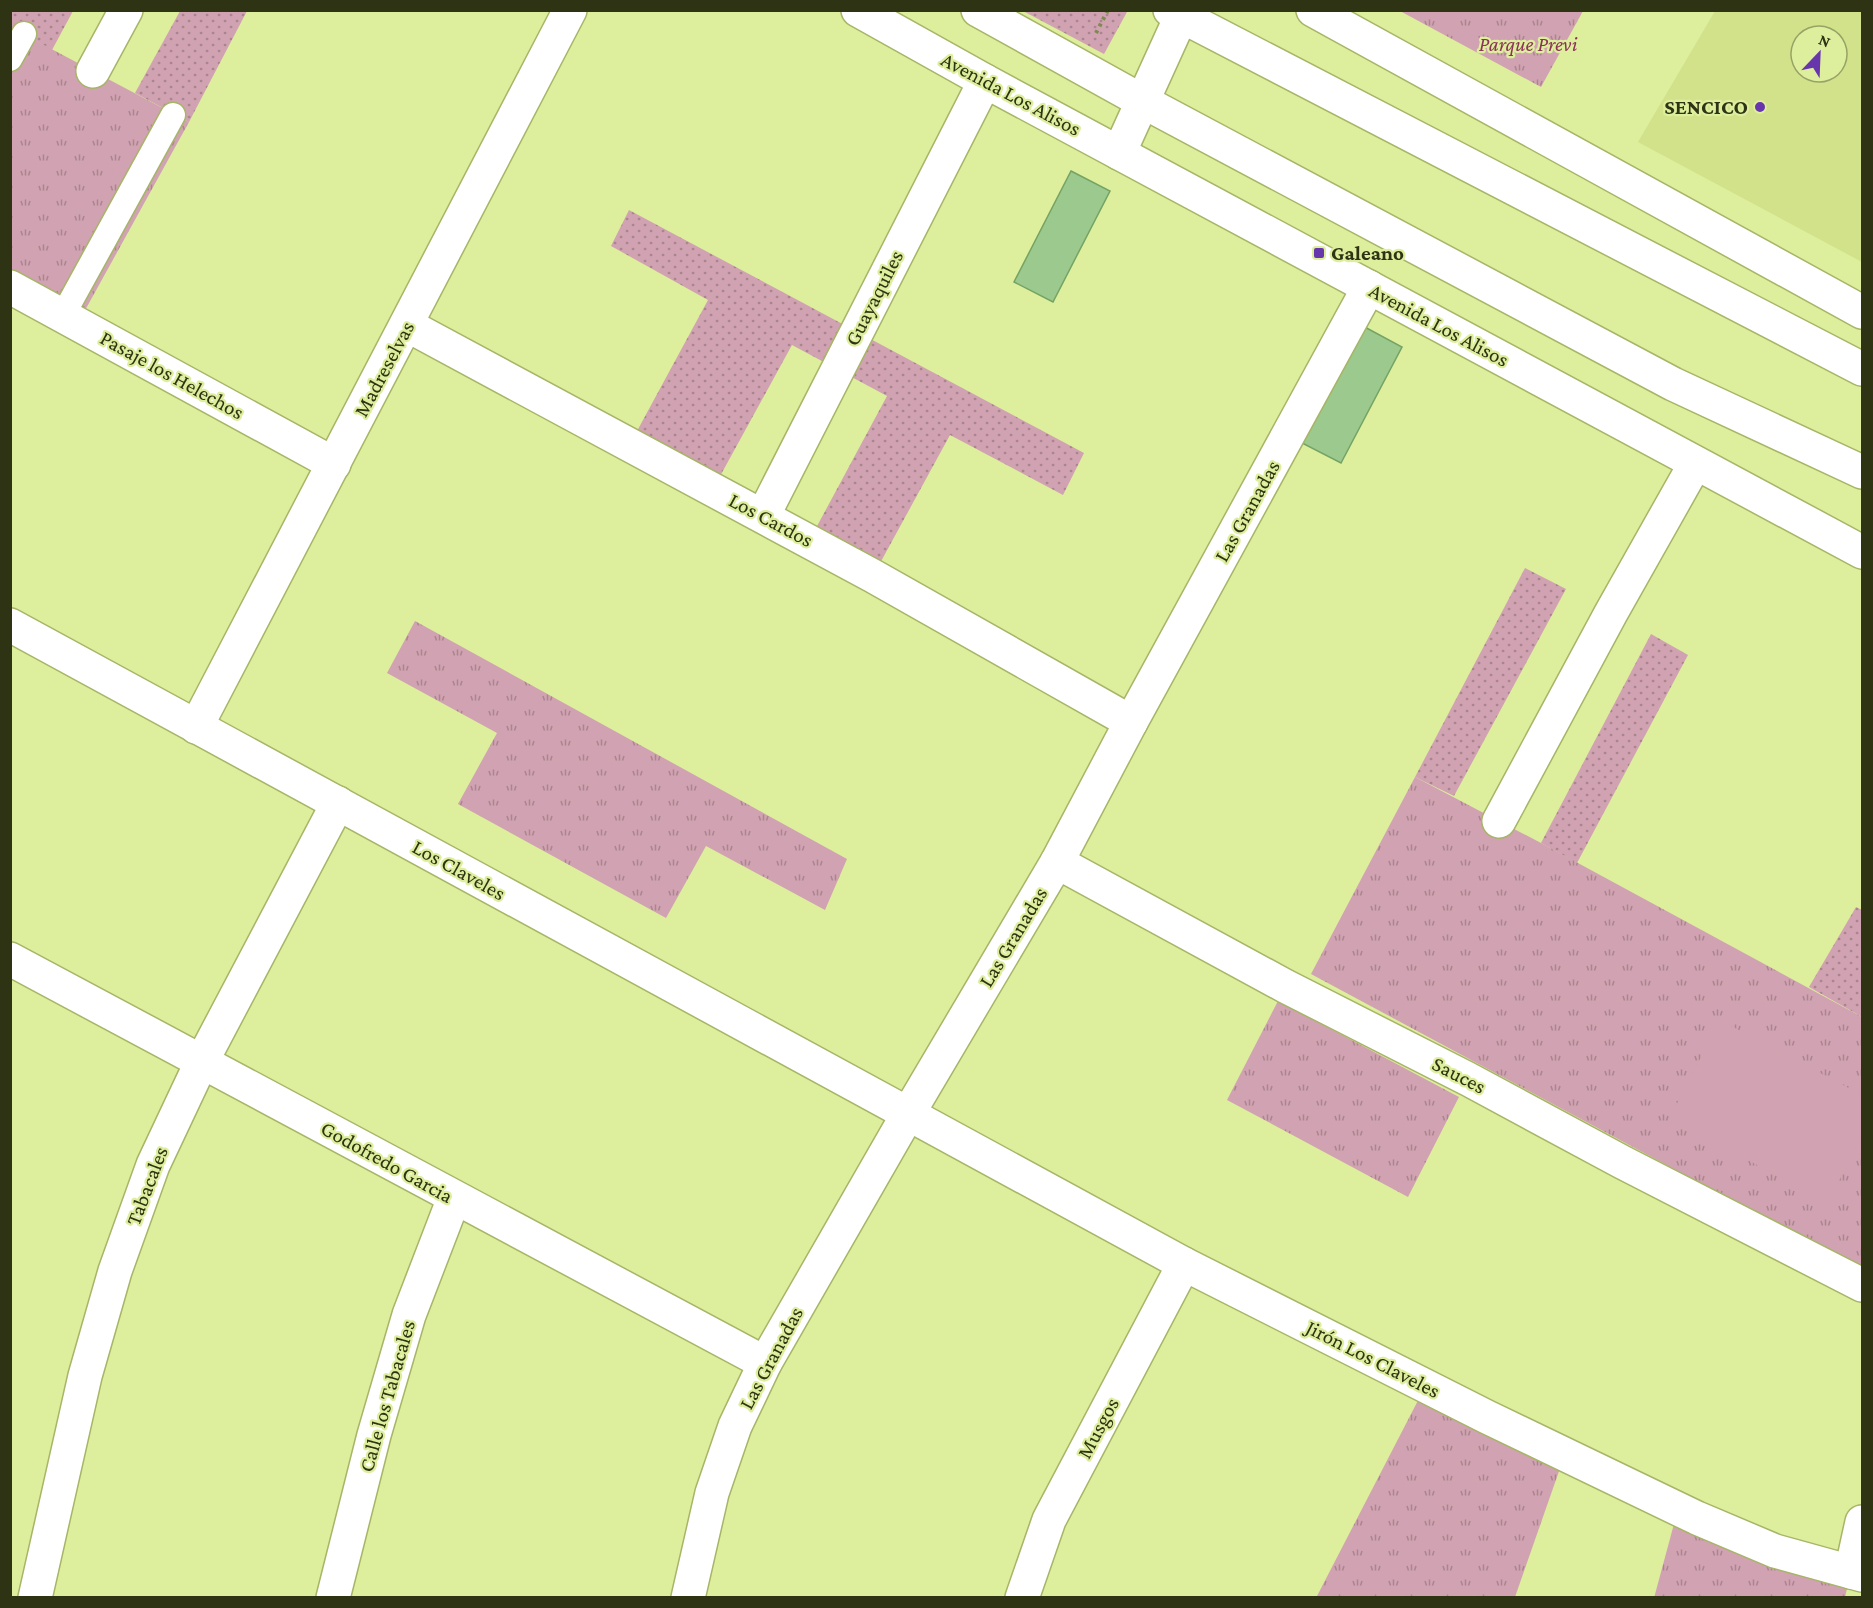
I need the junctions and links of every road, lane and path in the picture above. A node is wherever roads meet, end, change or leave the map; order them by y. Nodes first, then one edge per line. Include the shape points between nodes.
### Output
1 (126, 10) edge
2 (570, 10) edge
3 (858, 10) edge
4 (978, 10) edge
5 (1313, 10) edge
6 (1178, 12) edge
7 (24, 34) dead end
8 (10, 59) edge
9 (93, 71) dead end
10 (985, 81) junction
11 (1142, 102) junction
12 (173, 114) dead end
13 (1119, 153) junction
14 (10, 287) edge
15 (1369, 287) junction
16 (1863, 312) edge
17 (63, 315) junction
18 (407, 325) junction
19 (1863, 369) edge
20 (334, 464) junction
21 (1695, 464) junction
22 (1863, 472) edge
23 (763, 516) junction
24 (1863, 552) edge
25 (10, 625) edge
26 (1131, 722) junction
27 (196, 727) junction
28 (338, 803) junction
29 (1499, 821) dead end
30 (1058, 862) junction
31 (10, 959) edge
32 (202, 1061) junction
33 (909, 1114) junction
34 (454, 1198) junction
35 (1184, 1264) junction
36 (1863, 1285) edge
37 (765, 1363) junction
38 (1863, 1522) edge
39 (1857, 1574) edge
40 (35, 1598) edge
41 (333, 1598) edge
42 (688, 1598) edge
43 (1022, 1598) edge

1 - 9 street
2 - 18 street, Madreselvas
3 - 10 street, Avenida Los Alisos
4 - 11 street
5 - 16 street
6 - 11 street
6 - 19 street
7 - 8 lane
10 - 13 street, Avenida Los Alisos
10 - 23 street, Guayaquiles
11 - 13 street
11 - 22 street via 1673,384
12 - 17 lane
13 - 15 street, Avenida Los Alisos
14 - 17 street, Pasaje los Helechos
15 - 21 street, Avenida Los Alisos
15 - 26 street, Las Granadas
17 - 20 street, Pasaje los Helechos
18 - 20 street, Madreselvas
18 - 23 street, Los Cardos
20 - 27 street, Madreselvas
21 - 24 street, Avenida Los Alisos
21 - 29 street
23 - 26 street, Los Cardos
25 - 27 street, Los Claveles
26 - 30 street, Las Granadas
27 - 28 street, Los Claveles
28 - 32 street, Tabacales
28 - 33 street, Los Claveles
30 - 33 street, Las Granadas
30 - 36 street, Sauces via 1285,986
31 - 32 street, Godofredo Garcia
32 - 34 street, Godofredo Garcia
32 - 40 street, Tabacales via 153,1165 115,1272 85,1376
33 - 35 street, Jirón Los Claveles
33 - 37 street, Las Granadas
34 - 37 street, Godofredo Garcia
34 - 41 street, Calle los Tabacales via 409,1316
35 - 39 street, Jirón Los Claveles via 1697,1518 1775,1551
35 - 43 street, Musgos via 1049,1520
37 - 42 street, Las Granadas via 735,1426 712,1493
38 - 39 street

